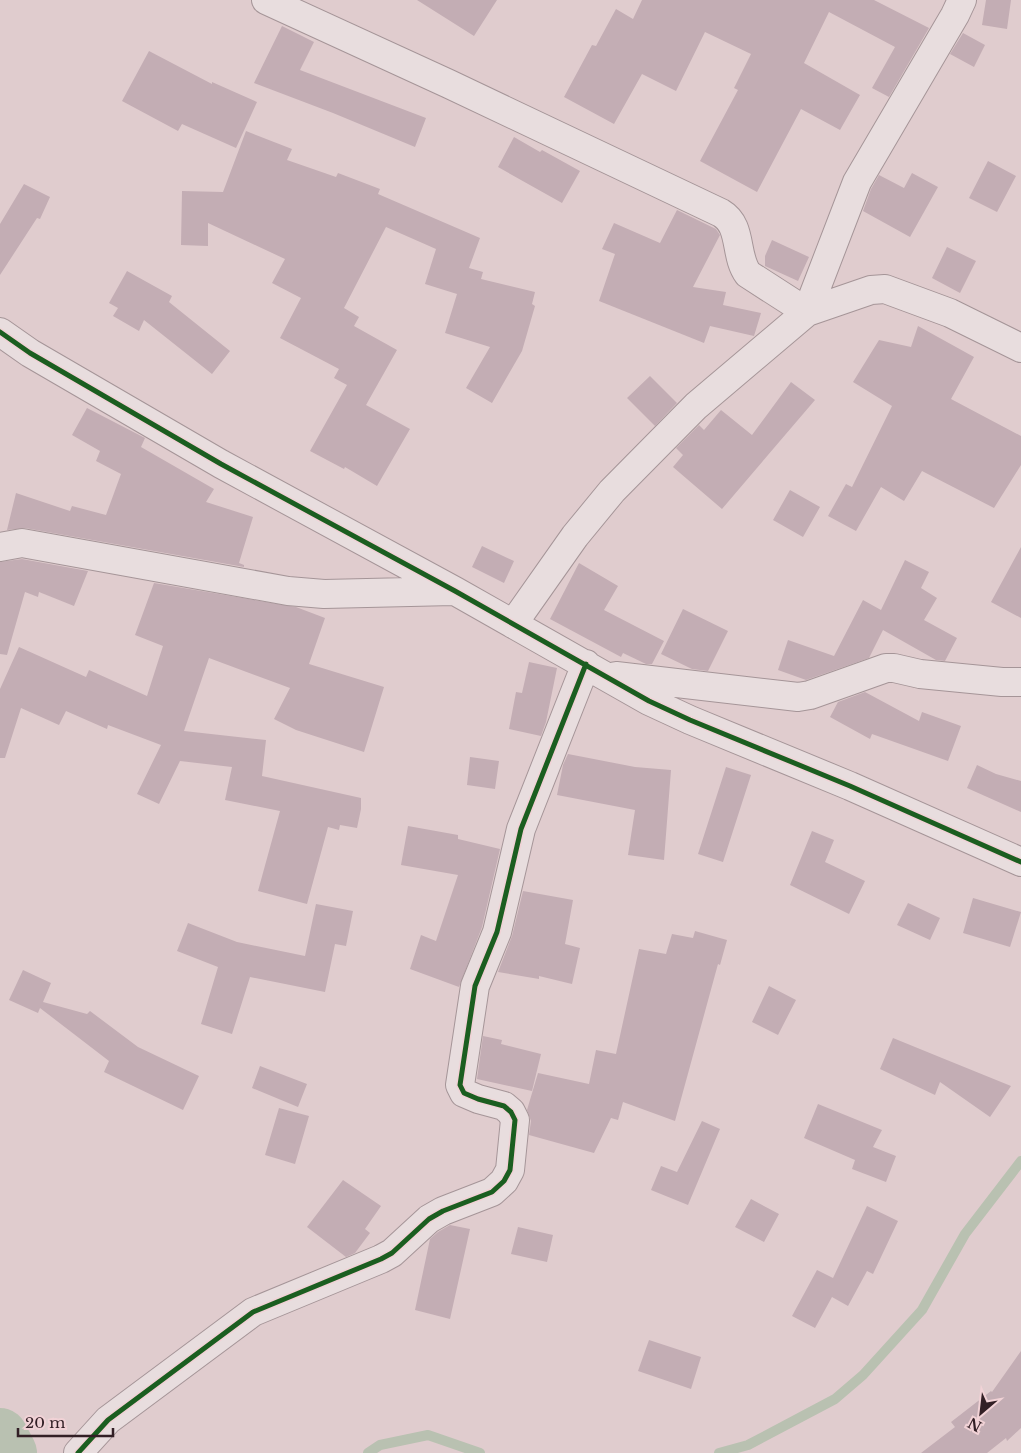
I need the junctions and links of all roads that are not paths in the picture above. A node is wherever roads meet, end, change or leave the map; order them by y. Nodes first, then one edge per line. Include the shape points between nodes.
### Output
1 (266, 0) edge
2 (962, 0) edge
3 (807, 312) junction
4 (0, 332) edge
5 (1021, 348) edge
6 (0, 547) edge
7 (455, 591) junction
8 (513, 624) junction
9 (595, 670) junction
10 (1021, 682) edge
11 (1021, 862) edge
12 (78, 1453) edge

1 - 3 street via 721,213 734,226 742,265 748,274
2 - 3 street via 857,182
3 - 5 street via 871,290 885,289 950,313
3 - 8 street via 696,406 612,491 575,536
4 - 7 street via 30,353 220,464
6 - 7 street via 22,543 324,594
7 - 8 street
8 - 9 street
9 - 10 street via 798,696 886,668
9 - 11 street via 690,720
9 - 12 street via 521,829 497,932 476,986 460,1085 464,1093 504,1106 515,1120 510,1170 504,1181 492,1192 443,1211 381,1259 253,1312 108,1420

